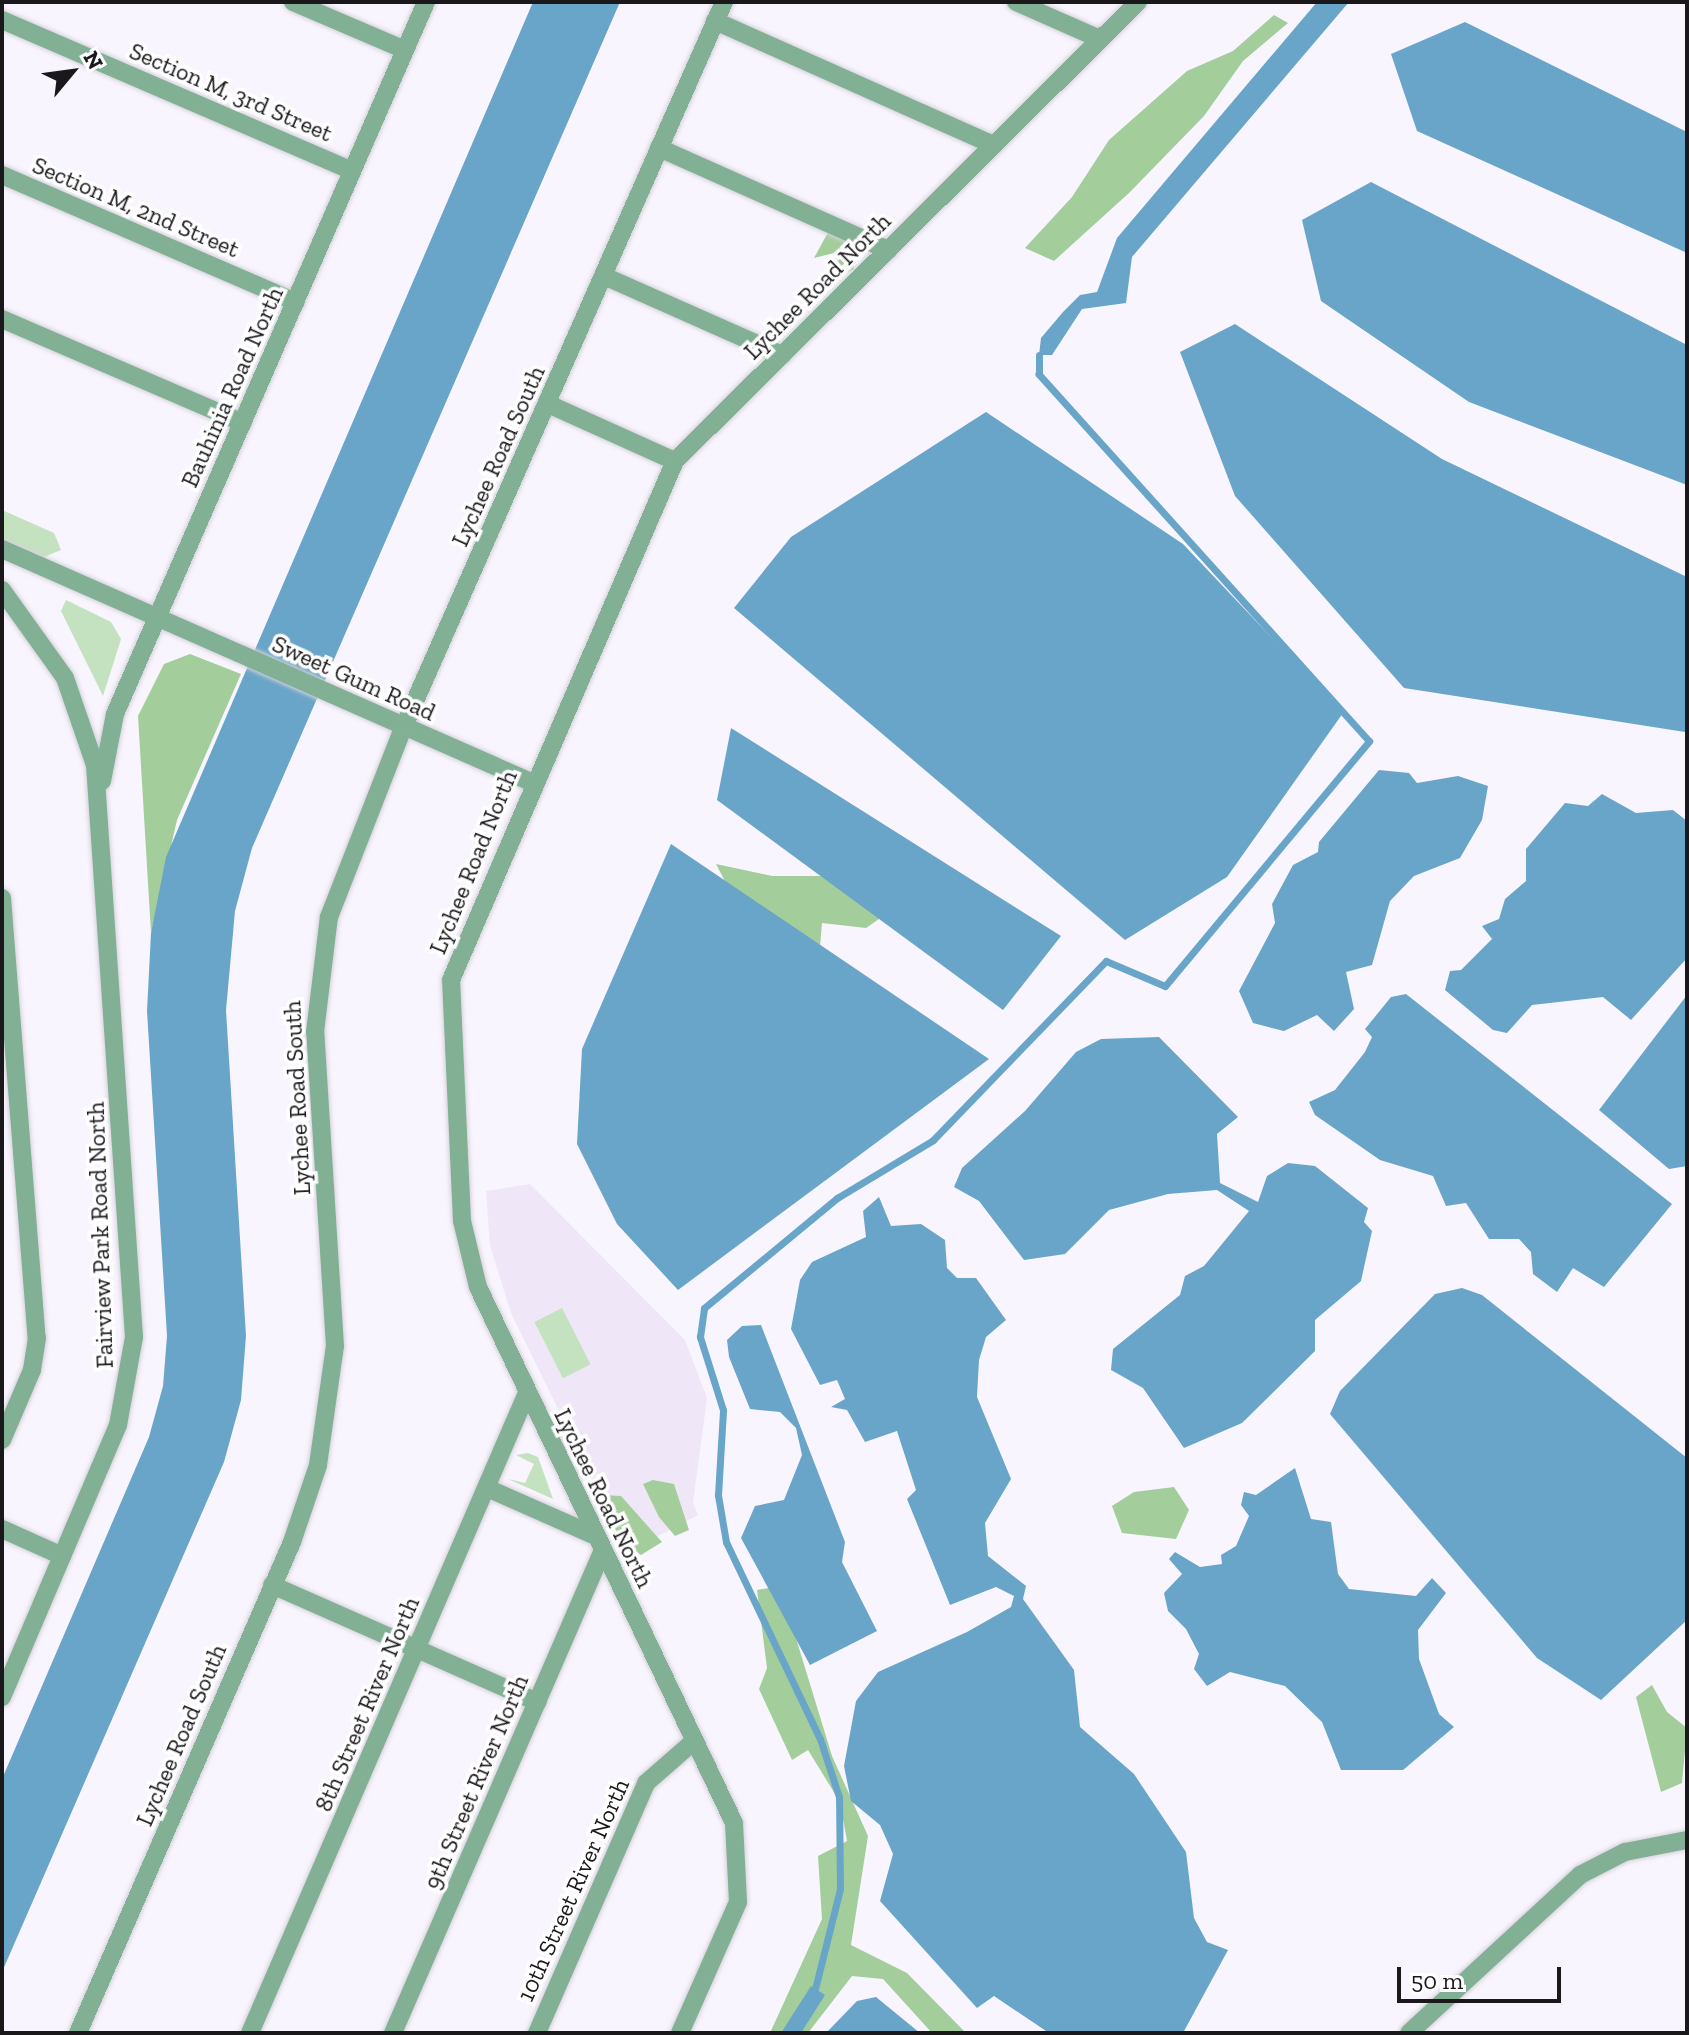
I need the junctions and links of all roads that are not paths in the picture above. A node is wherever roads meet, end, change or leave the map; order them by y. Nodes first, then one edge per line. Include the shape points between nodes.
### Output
1 (293, 2) edge
2 (426, 2) edge
3 (724, 2) edge
4 (1016, 2) edge
5 (1138, 2) edge
6 (2, 20) edge
7 (715, 21) junction
8 (1100, 39) junction
9 (405, 50) junction
10 (994, 145) junction
11 (659, 148) junction
12 (352, 171) junction
13 (2, 175) edge
14 (888, 250) junction
15 (604, 276) junction
16 (296, 302) junction
17 (2, 319) edge
18 (782, 355) junction
19 (548, 404) junction
20 (243, 423) junction
21 (675, 461) junction
22 (2, 549) edge
23 (2, 590) edge
24 (158, 618) junction
25 (404, 726) junction
26 (531, 782) junction
27 (99, 795) junction
28 (2, 898) edge
29 (527, 1393) junction
30 (2, 1440) edge
31 (487, 1488) junction
32 (2, 1529) edge
33 (599, 1543) junction
34 (62, 1556) junction
35 (272, 1585) junction
36 (417, 1649) junction
37 (2, 1697) edge
38 (537, 1702) junction
39 (694, 1741) junction
40 (1687, 1840) edge
41 (78, 2033) edge
42 (250, 2033) edge
43 (393, 2033) edge
44 (537, 2033) edge
45 (680, 2033) edge
46 (1409, 2033) edge

1 - 9 street
2 - 9 street, Bauhinia Road North
3 - 7 street, Lychee Road South
4 - 8 street
5 - 8 street, Lychee Road North
6 - 12 street, Section M, 3rd Street
7 - 10 street
7 - 11 street, Lychee Road South
8 - 10 street, Lychee Road North
9 - 12 street, Bauhinia Road North
10 - 14 street, Lychee Road North
11 - 14 street
11 - 15 street, Lychee Road South
12 - 16 street, Bauhinia Road North
13 - 16 street, Section M, 2nd Street
14 - 18 street, Lychee Road North
15 - 18 street
15 - 19 street, Lychee Road South
16 - 20 street, Bauhinia Road North
17 - 20 street
18 - 21 street, Lychee Road North
19 - 21 street
19 - 25 street, Lychee Road South
20 - 24 street, Bauhinia Road North
21 - 26 street, Lychee Road North
22 - 24 street, Sweet Gum Road
23 - 27 street via 65,678 88,735
24 - 25 street, Sweet Gum Road
24 - 27 street, Bauhinia Road North via 115,714
25 - 26 street, Sweet Gum Road
25 - 35 street, Lychee Road South via 320,956 315,1032 334,1305 332,1386 314,1479
26 - 29 street, Lychee Road North via 457,957 448,1004 466,1243
27 - 34 street, Fairview Park Road North via 133,1359 118,1425
28 - 30 street via 37,1338 32,1370
29 - 31 street, 8th Street River North
29 - 33 street, Lychee Road North
31 - 33 street
31 - 36 street, 8th Street River North
32 - 34 street
33 - 38 street, 9th Street River North
33 - 39 street, Lychee Road North
34 - 37 street, Fairview Park Road North
35 - 36 street
35 - 41 street, Lychee Road South
36 - 38 street
36 - 42 street, 8th Street River North
38 - 43 street, 9th Street River North
39 - 44 street, 10th Street River North via 646,1783
39 - 45 street, Lychee Road North via 734,1823 738,1902
40 - 46 street via 1625,1852 1580,1875

